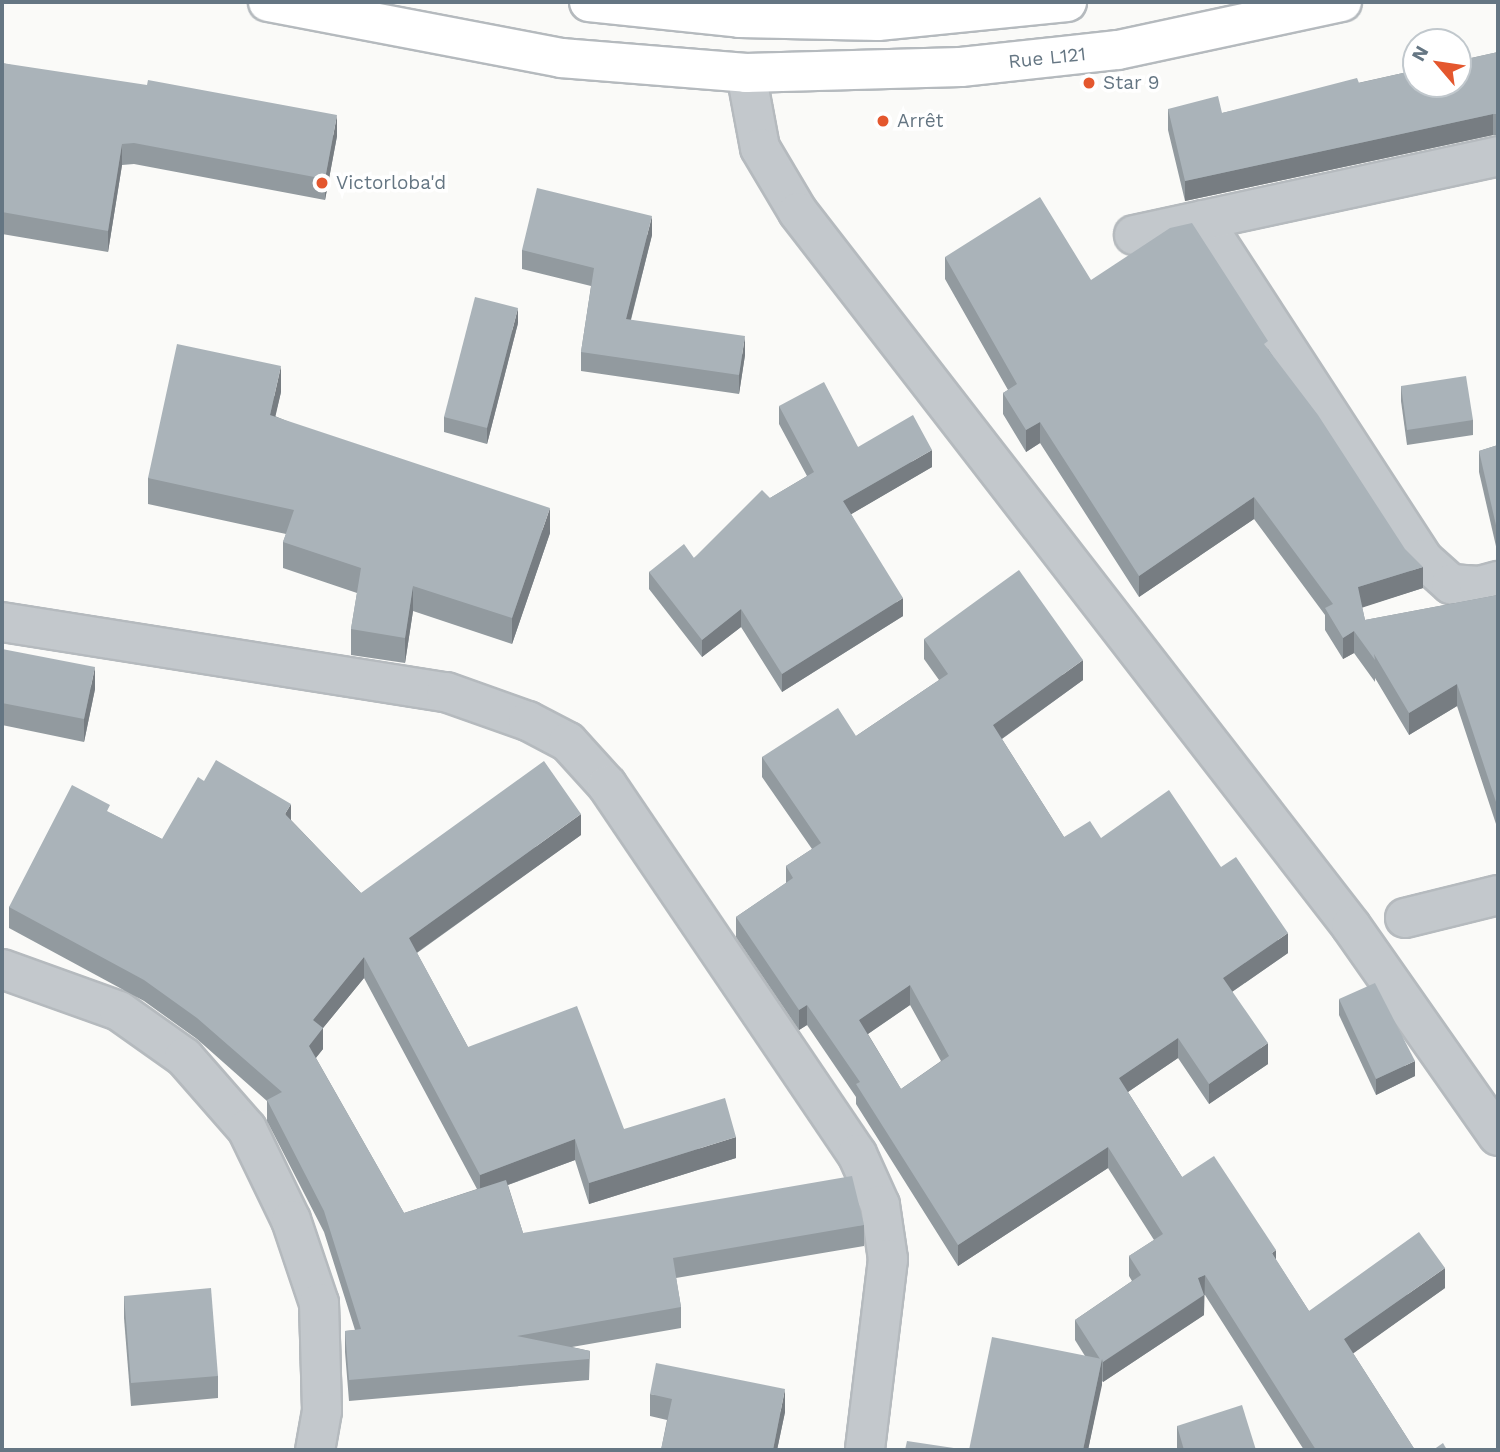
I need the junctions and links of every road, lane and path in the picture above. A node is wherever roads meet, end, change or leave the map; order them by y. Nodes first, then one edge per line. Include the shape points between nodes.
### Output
1 (268, 2) edge
2 (589, 2) edge
3 (1067, 2) edge
4 (1342, 2) edge
5 (1000, 6) edge
6 (746, 73) junction
7 (1498, 156) edge
8 (1203, 220) junction
9 (1134, 235) dead end
10 (1498, 581) edge
11 (2, 622) edge
12 (1498, 895) edge
13 (1405, 918) dead end
14 (2, 969) edge
15 (1498, 1136) edge
16 (315, 1450) edge
17 (865, 1450) edge

1 - 6 main road, Rue L121 via 561,58
2 - 5 main road via 754,18 878,21
3 - 5 main road
4 - 6 main road, Rue L121 via 1118,50 961,67
6 - 15 street via 760,148 798,212 1350,926
7 - 8 street
8 - 9 street
8 - 10 street via 1423,559 1451,584 1479,586
11 - 17 street via 446,692 528,721 568,742 607,785 857,1154 880,1205 888,1259
12 - 13 street
14 - 16 street via 119,1011 184,1056 247,1129 291,1220 319,1303 322,1411

